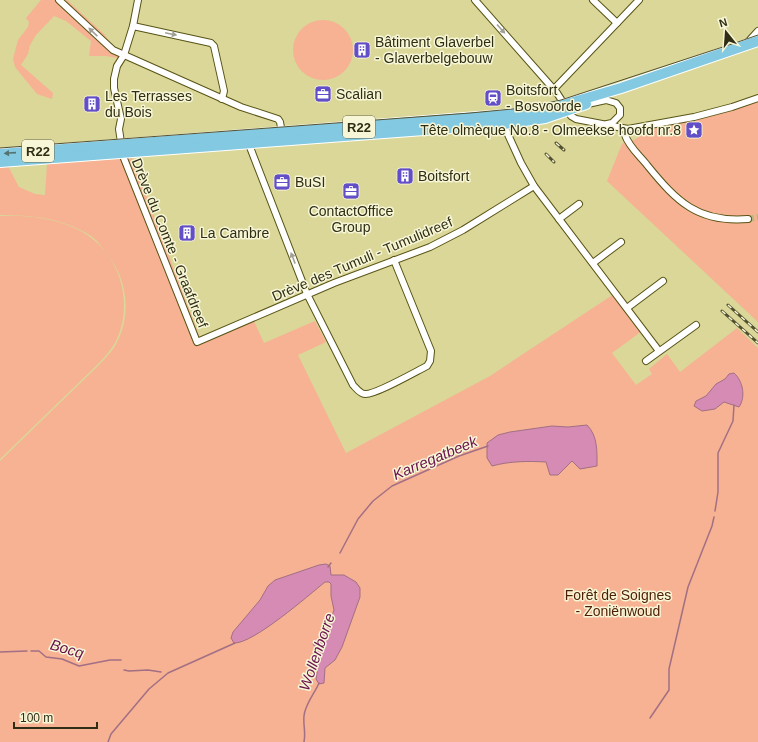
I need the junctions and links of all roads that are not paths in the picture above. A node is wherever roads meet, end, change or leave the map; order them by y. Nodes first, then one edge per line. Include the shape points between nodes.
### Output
1 (59, 0) edge
2 (138, 0) edge
3 (475, 0) edge
4 (593, 0) edge
5 (639, 0) edge
6 (617, 23) junction
7 (133, 26) junction
8 (758, 31) edge
9 (758, 41) edge
10 (744, 47) junction
11 (124, 55) junction
12 (621, 88) junction
13 (554, 89) junction
14 (758, 98) edge
15 (222, 99) junction
16 (582, 106) junction
17 (566, 108) junction
18 (616, 120) junction
19 (504, 124) junction
20 (605, 124) junction
21 (282, 133) junction
22 (624, 133) junction
23 (248, 142) junction
24 (122, 148) junction
25 (0, 154) edge
26 (0, 162) edge
27 (534, 186) junction
28 (580, 204) dead end
29 (559, 219) junction
30 (748, 219) tunnel mouth
31 (621, 242) dead end
32 (394, 260) junction
33 (593, 263) junction
34 (663, 281) dead end
35 (307, 294) junction
36 (627, 308) junction
37 (696, 325) dead end
38 (197, 342) joint
39 (659, 351) junction
40 (646, 361) dead end

11 -> 1 street via 113,50
2 - 7 street, Drève du Comte - Graafdreef
3 -> 13 street
4 - 6 street
5 - 6 street
6 - 13 street
7 - 11 street, Drève du Comte - Graafdreef
7 -> 15 street via 211,43 214,46 224,91
8 - 10 street
9 - 10 main road, R22
10 - 12 main road, R22
11 - 15 street
11 - 24 street, Drève du Comte - Graafdreef via 117,66 114,79 121,119 119,130
12 - 16 main road, R22
12 - 17 main road, R22
13 - 17 street
14 - 22 street via 694,117
15 - 21 street via 278,119
16 - 17 main road, R22
16 - 18 street via 606,100 613,101 620,108 620,115
17 - 19 main road, R22 via 540,119
17 - 20 street via 576,119
17 - 21 main road, R22 via 506,116
18 - 20 street
18 - 22 street via 623,126
19 - 23 main road, R22
19 - 27 street
20 - 22 street
21 - 24 main road, R22
22 - 30 street via 664,185 684,205 724,220
23 - 24 main road, R22
35 -> 23 street
24 -> 25 main road, R22
24 - 26 main road, R22
24 - 38 street, Drève du Comte - Graafdreef via 124,159
27 - 29 street
27 - 32 street, Drève des Tumuli - Tumulidreef via 463,230
28 - 29 street
29 - 33 street
31 - 33 street
32 - 35 street, Drève des Tumuli - Tumulidreef
32 - 35 street via 431,351 430,361 427,366 372,393 363,394 353,385
33 - 36 street
34 - 36 street
35 - 38 street, Drève des Tumuli - Tumulidreef
36 - 39 street
37 - 39 street
39 - 40 street

